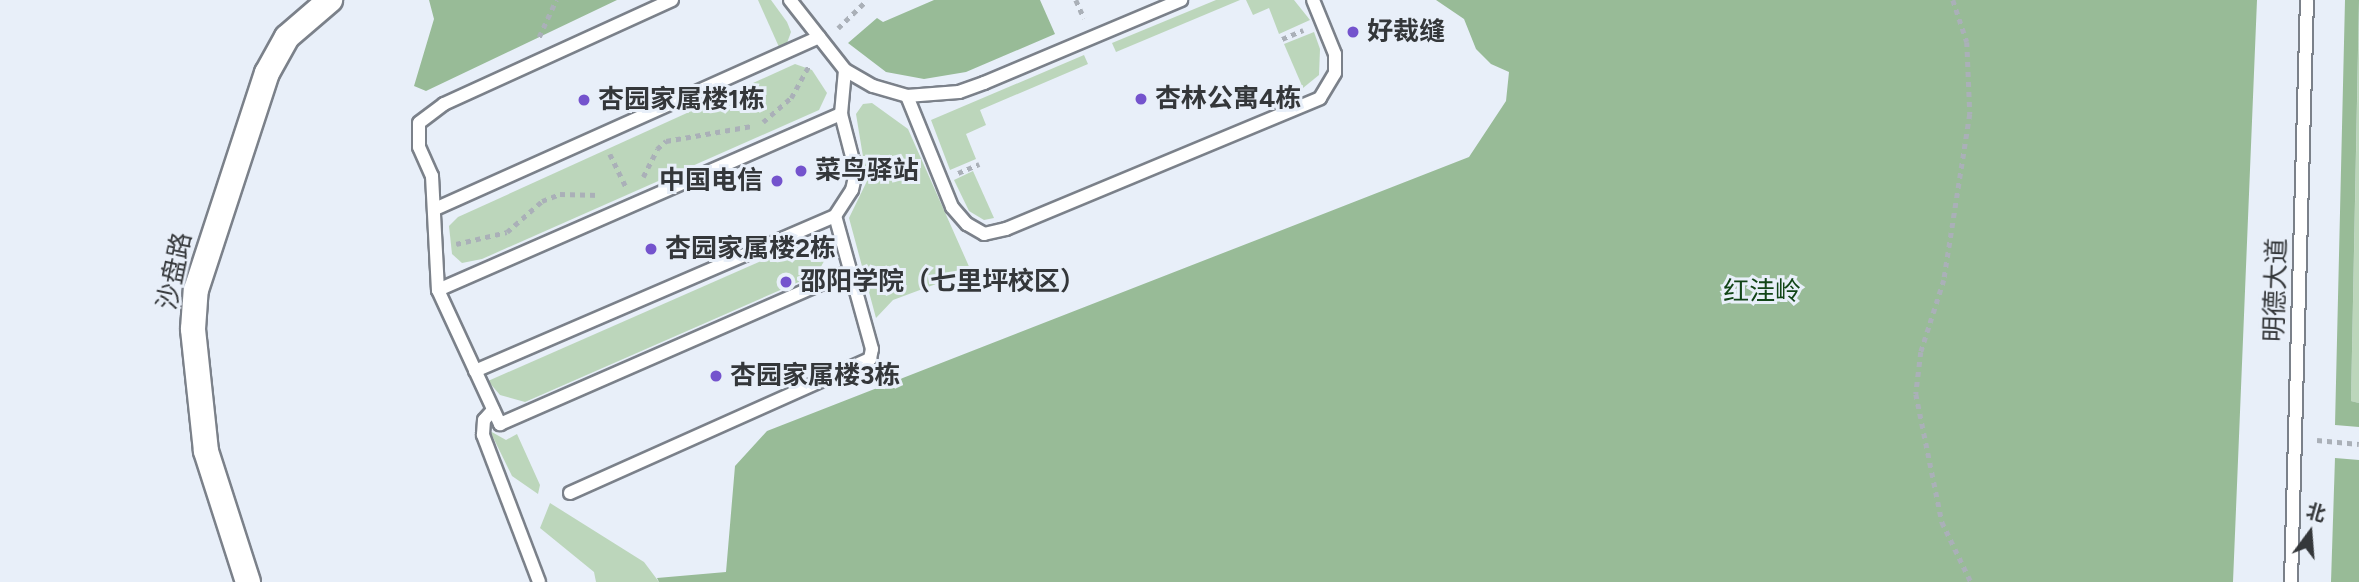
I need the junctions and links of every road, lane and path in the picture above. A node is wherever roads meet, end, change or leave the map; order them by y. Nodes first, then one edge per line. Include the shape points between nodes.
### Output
1 (330, 0) edge
2 (672, 0) edge
3 (790, 0) edge
4 (867, 0) edge
5 (1076, 0) edge
6 (1181, 0) edge
7 (1313, 0) edge
8 (1953, 0) edge
9 (2307, 0) edge
10 (1086, 22) dead end
11 (835, 30) dead end
12 (819, 37) junction
13 (845, 70) junction
14 (907, 96) junction
15 (841, 114) junction
16 (600, 134) junction
17 (634, 204) junction
18 (435, 209) junction
19 (835, 216) junction
20 (436, 247) junction
21 (850, 271) junction
22 (438, 290) junction
23 (475, 371) junction
24 (493, 410) junction
25 (2339, 442) dead end
26 (2359, 444) edge
27 (570, 493) dead end
28 (248, 582) edge
29 (539, 582) edge
30 (1971, 582) edge
31 (2291, 582) edge

1 - 28 street, 沙盘路 via 287,37 267,73 196,290 194,341 206,451
2 - 18 lane via 429,113 417,134 432,176
3 - 12 lane
4 - 11 path
5 - 10 path
6 - 14 lane via 984,83 958,92
7 - 14 lane via 1335,54 1335,73 1321,98 1006,229 984,234 952,207
8 - 30 path via 1967,42 1970,114 1944,280 1922,352 1916,394 1942,523
9 - 31 lane, 明德大道
12 - 13 lane
12 - 16 lane
12 - 17 path via 801,84 776,113 746,128 666,141 650,159
13 - 14 lane via 873,86
13 - 15 lane
15 - 17 lane
15 - 19 lane via 856,172 852,190
16 - 17 path
16 - 18 lane
17 - 20 path via 602,195 560,194 542,201 507,232
17 - 22 lane
18 - 20 lane
19 - 21 lane
19 - 23 lane
20 - 22 lane
21 - 24 lane via 500,424
21 - 27 lane via 872,349 863,365
22 - 23 lane
23 - 24 lane
24 - 29 lane via 484,420 483,435
25 - 26 path

